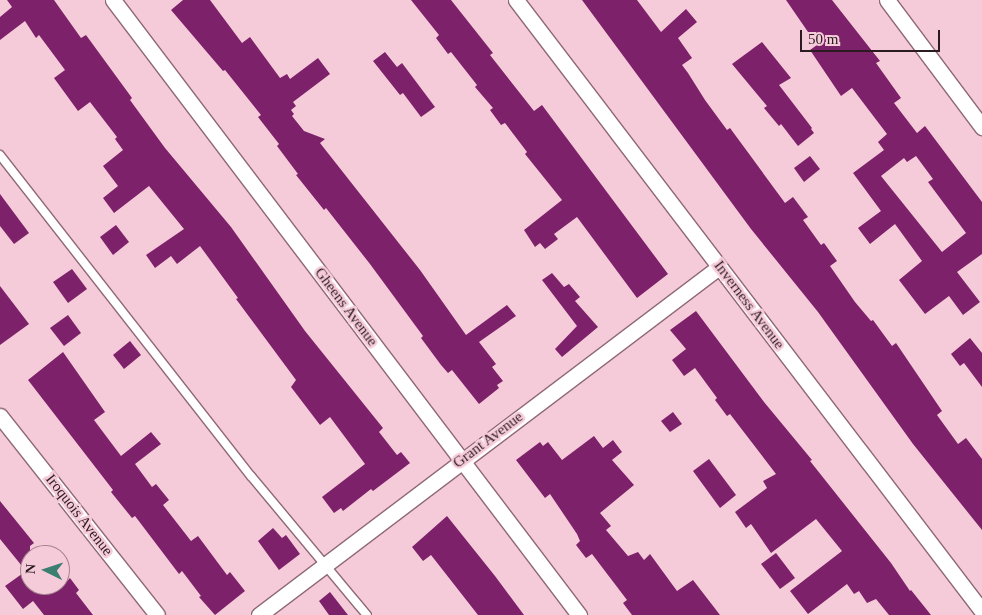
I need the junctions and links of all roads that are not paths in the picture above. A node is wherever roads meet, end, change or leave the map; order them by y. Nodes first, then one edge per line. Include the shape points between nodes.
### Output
1 (113, 0) edge
2 (516, 0) edge
3 (887, 0) edge
4 (982, 127) edge
5 (0, 155) edge
6 (719, 267) junction
7 (0, 416) edge
8 (462, 460) junction
9 (325, 565) junction
10 (982, 611) edge
11 (157, 615) edge
12 (259, 615) edge
13 (367, 615) edge
14 (579, 615) edge

1 - 8 street, Gheens Avenue
2 - 6 street, Inverness Avenue
3 - 4 street
5 - 9 lane via 251,476
6 - 8 street, Grant Avenue
6 - 10 street, Inverness Avenue
7 - 11 street, Iroquois Avenue
8 - 9 street, Grant Avenue
8 - 14 street, Gheens Avenue
9 - 12 street, Grant Avenue
9 - 13 lane

